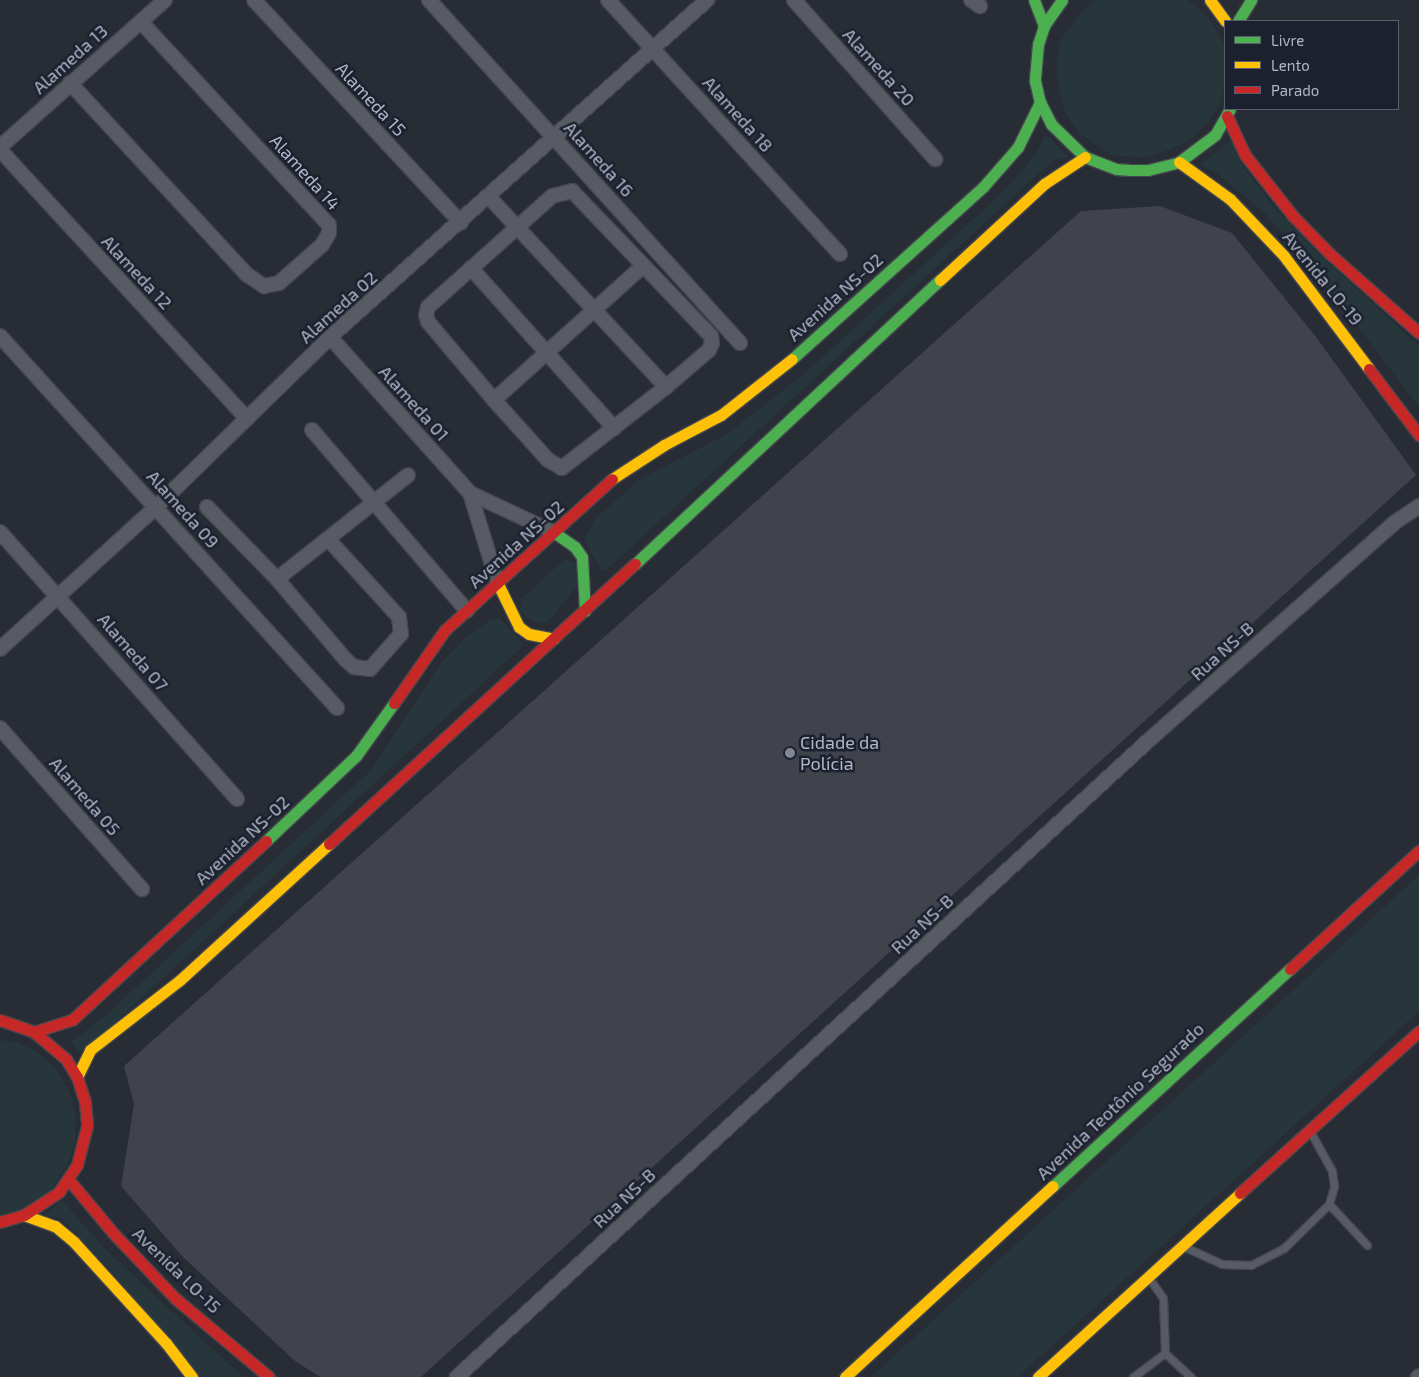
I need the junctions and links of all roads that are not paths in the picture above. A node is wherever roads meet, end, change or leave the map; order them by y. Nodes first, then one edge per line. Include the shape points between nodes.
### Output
1 (165, 0) edge
2 (254, 0) edge
3 (429, 0) edge
4 (608, 0) edge
5 (707, 0) edge
6 (794, 0) edge
7 (1034, 0) edge
8 (1062, 0) edge
9 (1210, 0) edge
10 (1251, 0) edge
11 (1224, 20) edge
12 (1239, 20) edge
13 (140, 22) junction
14 (1044, 26) junction
15 (653, 50) junction
16 (70, 83) junction
17 (1040, 102) junction
18 (1229, 112) edge
19 (555, 138) junction
20 (0, 149) edge
21 (1085, 157) junction
22 (935, 159) dead end
23 (1180, 162) junction
24 (489, 197) junction
25 (460, 223) junction
26 (517, 228) junction
27 (840, 254) dead end
28 (643, 266) junction
29 (471, 268) junction
30 (595, 311) junction
31 (1419, 333) edge
32 (0, 336) edge
33 (330, 337) junction
34 (740, 344) dead end
35 (546, 352) junction
36 (666, 386) junction
37 (494, 400) junction
38 (247, 419) junction
39 (614, 428) junction
40 (312, 430) dead end
41 (1419, 435) edge
42 (408, 475) dead end
43 (470, 493) junction
44 (375, 500) junction
45 (1419, 506) edge
46 (156, 507) junction
47 (207, 507) dead end
48 (0, 532) edge
49 (554, 533) junction
50 (328, 539) junction
51 (277, 579) junction
52 (498, 584) junction
53 (58, 595) junction
54 (468, 611) junction
55 (585, 611) junction
56 (554, 639) junction
57 (0, 649) edge
58 (337, 708) dead end
59 (0, 728) edge
60 (237, 799) dead end
61 (1419, 851) edge
62 (142, 889) dead end
63 (0, 1020) edge
64 (1419, 1030) edge
65 (34, 1032) junction
66 (77, 1076) junction
67 (1309, 1131) junction
68 (69, 1180) junction
69 (1329, 1204) junction
70 (24, 1215) junction
71 (0, 1222) edge
72 (1367, 1245) dead end
73 (1183, 1246) junction
74 (1148, 1278) junction
75 (1165, 1353) junction
76 (192, 1377) edge
77 (269, 1377) edge
78 (457, 1377) edge
79 (845, 1377) edge
80 (1038, 1377) edge
81 (1133, 1377) edge
82 (1191, 1377) edge

1 - 13 street, Alameda 13
2 - 25 street, Alameda 15
3 - 19 street, Alameda 16
4 - 15 street, Alameda 18
5 - 15 street, Alameda 02
6 - 22 street, Alameda 20
7 - 14 street
8 - 14 street
9 - 11 street
10 - 12 street
13 - 16 street, Alameda 13
13 - 16 street, Alameda 14 via 329,225 322,245 279,283 264,286 250,278
14 - 17 street via 1036,64
15 - 19 street, Alameda 02
15 - 27 street, Alameda 18
16 - 20 street, Alameda 13
17 - 21 street via 1051,124
17 - 49 street, Avenida NS-02 via 1018,147 1004,166 772,377 721,415 664,445 616,476
18 - 23 street via 1198,150
18 - 31 street, Avenida LO-19 via 1246,155 1293,216
19 - 24 street, Alameda 02
19 - 34 street, Alameda 16
20 - 38 street, Alameda 12
21 - 23 street via 1116,169 1130,170 1148,170
21 - 55 street via 1044,184
23 - 41 street, Avenida LO-19 via 1230,199 1284,256 1320,299
24 - 25 street, Alameda 02
24 - 26 street
25 - 33 street, Alameda 02
26 - 28 street via 552,196 572,191
26 - 29 street
26 - 30 street
28 - 30 street
28 - 36 street via 711,336 709,350
29 - 35 street
29 - 37 street via 428,307 426,315 428,322
30 - 35 street
30 - 36 street
32 - 46 street, Alameda 09
33 - 38 street, Alameda 02
33 - 43 street, Alameda 01
35 - 37 street
35 - 39 street
36 - 39 street
37 - 39 street via 548,460 562,468
38 - 46 street, Alameda 02
40 - 44 street
42 - 44 street
43 - 49 street, Alameda 01
43 - 52 street, Alameda 01
44 - 50 street
44 - 54 street
45 - 78 street, Rua NS-B via 1387,530 1149,740
46 - 53 street, Alameda 02
46 - 58 street, Alameda 09
47 - 51 street
48 - 53 street, Alameda 07
49 - 52 street, Avenida NS-02
49 - 55 street via 575,547 582,556
50 - 51 street
50 - 51 street via 399,617 401,634 370,669 354,667 346,660
52 - 54 street, Avenida NS-02
52 - 56 street via 519,627 529,634
53 - 57 street, Alameda 02
53 - 60 street, Alameda 07
54 - 65 street, Avenida NS-02 via 439,638 356,756 104,994 72,1020
55 - 56 street
56 - 66 street via 180,980 90,1050
59 - 62 street, Alameda 05
61 - 79 street, Avenida Teotônio Segurado
63 - 65 street
64 - 67 street
65 - 66 street via 61,1054
66 - 68 street via 85,1101 87,1126 83,1152
67 - 69 lane via 1332,1171 1334,1186
67 - 73 street
68 - 70 street via 43,1205
68 - 77 street, Avenida LO-15 via 114,1234 176,1299
69 - 72 lane
69 - 73 lane via 1284,1248 1251,1265 1222,1264
70 - 71 street
70 - 76 street via 55,1226 74,1242 166,1343
73 - 74 street
74 - 75 lane via 1163,1298
74 - 80 street
75 - 81 lane
75 - 82 lane

